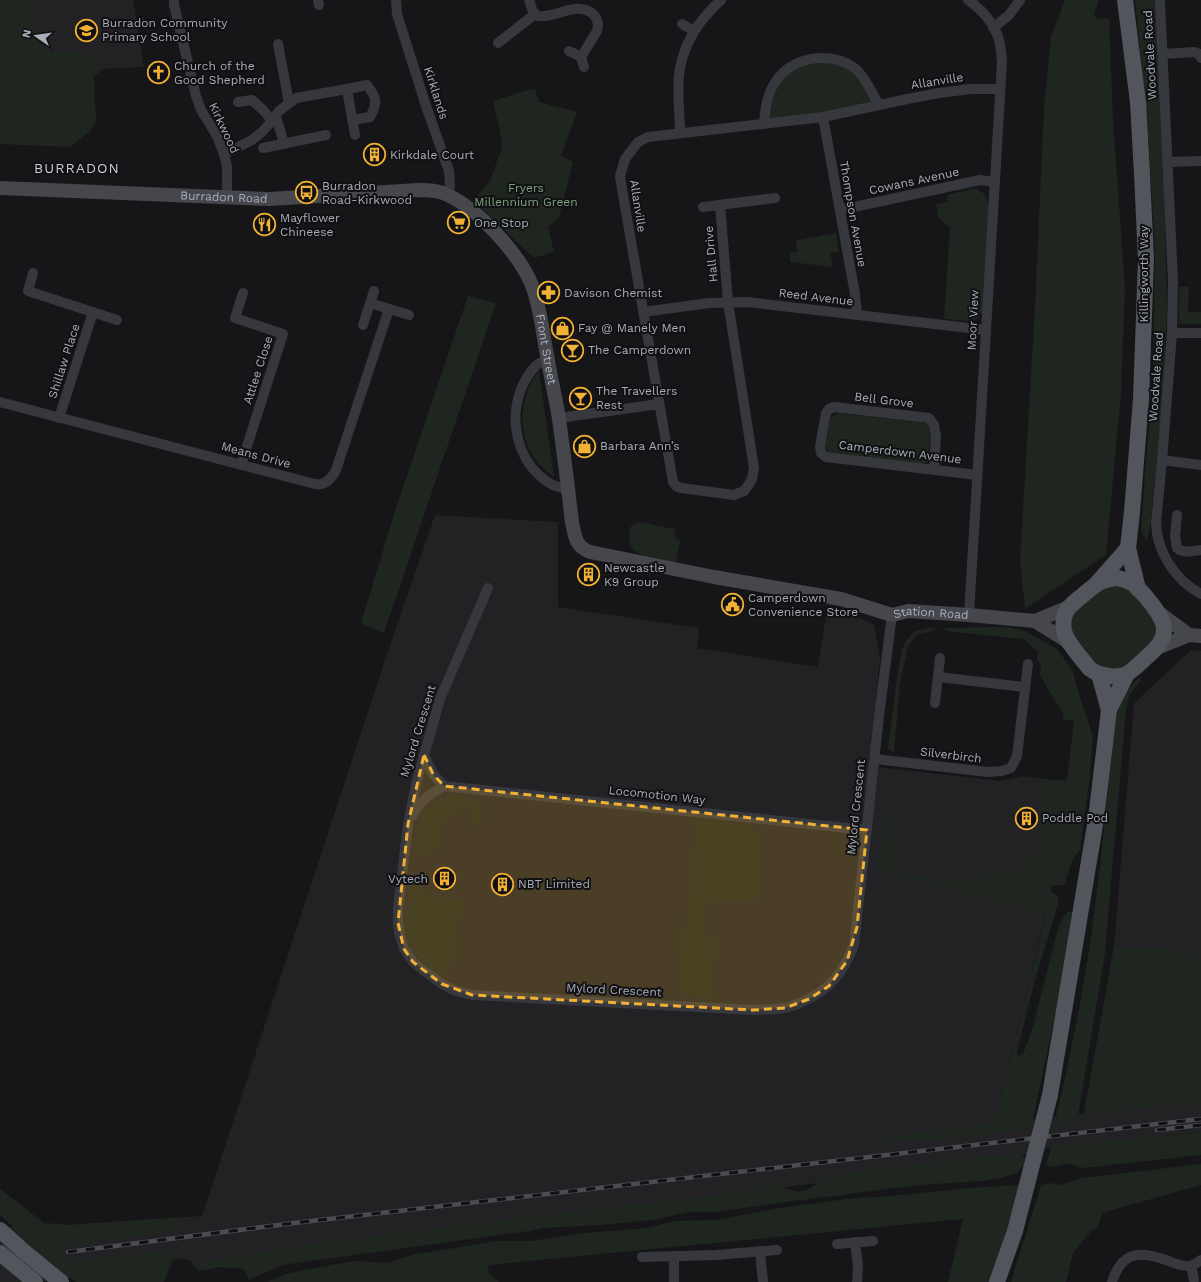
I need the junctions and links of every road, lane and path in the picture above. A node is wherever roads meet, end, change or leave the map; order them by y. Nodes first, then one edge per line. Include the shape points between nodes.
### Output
1 (174, 0) edge
2 (396, 0) edge
3 (529, 0) edge
4 (721, 0) edge
5 (968, 0) edge
6 (1020, 0) edge
7 (1125, 0) edge
8 (1160, 1) edge
9 (535, 14) junction
10 (682, 24) dead end
11 (993, 28) junction
12 (694, 31) junction
13 (498, 43) dead end
14 (278, 44) dead end
15 (569, 51) dead end
16 (1163, 54) junction
17 (1201, 58) edge
18 (347, 89) junction
19 (1000, 89) junction
20 (238, 102) dead end
21 (289, 103) junction
22 (879, 105) junction
23 (823, 117) junction
24 (274, 119) junction
25 (352, 120) junction
26 (764, 124) junction
27 (680, 133) junction
28 (326, 135) dead end
29 (355, 135) dead end
30 (284, 144) junction
31 (263, 148) dead end
32 (224, 154) junction
33 (1201, 161) edge
34 (1168, 162) junction
35 (995, 182) junction
36 (0, 188) edge
37 (447, 195) junction
38 (226, 198) junction
39 (775, 198) dead end
40 (720, 205) junction
41 (703, 207) dead end
42 (840, 210) junction
43 (33, 273) dead end
44 (374, 291) dead end
45 (243, 292) dead end
46 (728, 302) junction
47 (370, 303) junction
48 (389, 309) junction
49 (93, 312) junction
50 (643, 312) junction
51 (857, 315) junction
52 (409, 316) dead end
53 (117, 320) dead end
54 (363, 325) dead end
55 (986, 330) junction
56 (1172, 333) junction
57 (1201, 333) edge
58 (548, 358) junction
59 (0, 402) edge
60 (659, 404) junction
61 (59, 418) junction
62 (559, 418) junction
63 (821, 453) joint
64 (1162, 460) junction
65 (241, 465) junction
66 (1201, 465) edge
67 (934, 469) junction
68 (977, 475) junction
69 (568, 489) junction
70 (1177, 515) dead end
71 (576, 539) joint
72 (1128, 548) junction
73 (1201, 550) edge
74 (1097, 583) junction
75 (488, 588) dead end
76 (1138, 589) junction
77 (1201, 594) edge
78 (1069, 607) junction
79 (1159, 613) junction
80 (969, 614) junction
81 (892, 615) junction
82 (1036, 621) junction
83 (1195, 636) edge
84 (1067, 641) junction
85 (1157, 648) junction
86 (940, 658) dead end
87 (1028, 664) dead end
88 (1099, 674) junction
89 (1127, 674) junction
90 (938, 677) junction
91 (1025, 687) junction
92 (935, 703) dead end
93 (1109, 710) junction
94 (424, 755) junction
95 (874, 759) junction
96 (444, 786) junction
97 (408, 824) junction
98 (867, 830) junction
99 (0, 1230) edge
100 (873, 1241) dead end
101 (855, 1242) junction
102 (837, 1244) dead end
103 (777, 1250) dead end
104 (760, 1252) junction
105 (0, 1254) edge
106 (674, 1256) junction
107 (642, 1257) dead end
108 (1201, 1260) edge
109 (1190, 1266) junction
110 (1194, 1280) dead end
111 (34, 1282) edge
112 (61, 1282) edge
113 (674, 1282) edge
114 (763, 1282) edge
115 (857, 1282) edge
116 (997, 1282) edge
117 (1112, 1282) edge

1 - 32 street, Kirkwood via 196,96
2 - 37 street, Kirklands via 397,14 449,170 450,186
3 - 9 street
4 - 12 street via 711,8
5 - 11 street, Moor View via 982,12
6 - 11 street via 1009,15
7 - 72 main road, Killingworth Way via 1138,102 1146,259 1141,399
8 - 16 street, Woodvale Road
9 - 13 street
9 - 15 street via 545,16 579,8 602,17 583,62
10 - 12 street
11 - 19 street, Moor View via 1000,45 1002,62
12 - 27 street via 680,67
14 - 21 street
16 - 17 street via 1194,52
16 - 34 street, Woodvale Road
18 - 21 street via 296,98
18 - 25 street
18 - 25 street via 367,85 374,94 376,106 370,117
19 - 22 street, Allanville via 939,93
19 - 35 street, Moor View
20 - 24 street, Kirkwood via 252,100
21 - 24 street
22 - 23 street, Allanville
22 - 26 street via 866,80 856,70 844,63 822,57 787,68 776,81 766,103
23 - 26 street, Allanville
23 - 42 street, Thompson Avenue
24 - 30 street
24 - 32 street via 252,140
25 - 29 street
26 - 27 street, Allanville
27 - 50 street, Allanville via 648,137 638,142 625,159 620,176
28 - 30 street
30 - 31 street
32 - 38 street, Kirkwood via 227,166
33 - 34 street
34 - 56 street, Woodvale Road via 1174,281
35 - 42 street, Cowans Avenue via 980,180
35 - 55 street, Moor View
36 - 38 main road, Burradon Road
37 - 38 main road, Burradon Road via 434,190 419,190 269,199
37 - 58 main road, Front Street via 462,203 491,228 525,273 533,289
39 - 40 street
40 - 41 street
40 - 46 street, Hall Drive
42 - 51 street, Thompson Avenue
43 - 49 street, Shillaw Place via 28,291
44 - 47 street
45 - 65 street, Attlee Close via 235,318 283,334
46 - 50 street, Reed Avenue
46 - 51 street, Reed Avenue
46 - 60 street, Allanville via 754,468 752,479 746,489 734,495 676,486 672,478
47 - 48 street
47 - 54 street
48 - 52 street
48 - 65 street, Means Drive via 336,470 331,478 319,485
49 - 53 street, Shillaw Place
49 - 61 street, Shillaw Place
50 - 60 street, Allanville
51 - 55 street, Reed Avenue
55 - 68 street, Moor View
56 - 57 street
56 - 64 street, Woodvale Road
58 - 62 main road, Front Street
58 - 69 street via 530,373 520,391 516,433 526,458 537,473 552,485
59 - 61 street, Means Drive
60 - 62 street
61 - 65 street, Means Drive
62 - 69 main road, Front Street
63 - 67 street, Camperdown Avenue via 826,457
63 - 67 street, Bell Grove via 826,413 834,407 928,418 934,425 936,436
64 - 66 street
64 - 77 street, Woodvale Road via 1156,533 1166,559 1177,576
67 - 68 street, Camperdown Avenue
68 - 80 street, Moor View
69 - 71 main road, Front Street
70 - 73 street via 1174,536 1176,548 1185,552
71 - 81 main road, Station Road via 581,548 590,552 841,599
72 - 74 main road
72 - 76 main road, Killingworth Way
74 - 76 main road via 1118,578 1134,584
74 - 78 main road
75 - 94 street, Mylord Crescent via 440,699
76 - 79 main road
78 - 82 main road, Station Road
78 - 84 main road via 1063,624
79 - 83 main road
79 - 85 main road via 1164,630
80 - 81 main road, Station Road via 908,611
80 - 82 main road, Station Road
81 - 95 street, Mylord Crescent
82 - 84 main road, Station Road
83 - 85 main road
84 - 88 main road via 1090,670
85 - 89 main road
86 - 90 street
87 - 91 street
88 - 89 main road
88 - 93 main road
89 - 93 main road
90 - 91 street
90 - 92 street
91 - 95 street, Silverbirch via 1017,756 1011,768 988,772
93 - 116 main road, bridge via 1096,819 1050,1095 1015,1231
94 - 96 street via 433,774
94 - 97 street, Mylord Crescent
95 - 98 street, Mylord Crescent
96 - 97 street via 428,794
96 - 98 street, Locomotion Way
97 - 98 street, Mylord Crescent via 398,907 400,936 404,949 413,962 442,984 472,995 753,1010 784,1008 809,999 829,986 847,961 854,945
99 - 112 main road
100 - 101 street
101 - 102 street
101 - 115 street
103 - 104 street
104 - 106 street
104 - 114 street
105 - 111 main road
106 - 107 street
106 - 113 street
108 - 109 street
109 - 110 street
109 - 117 street via 1140,1254 1123,1260

